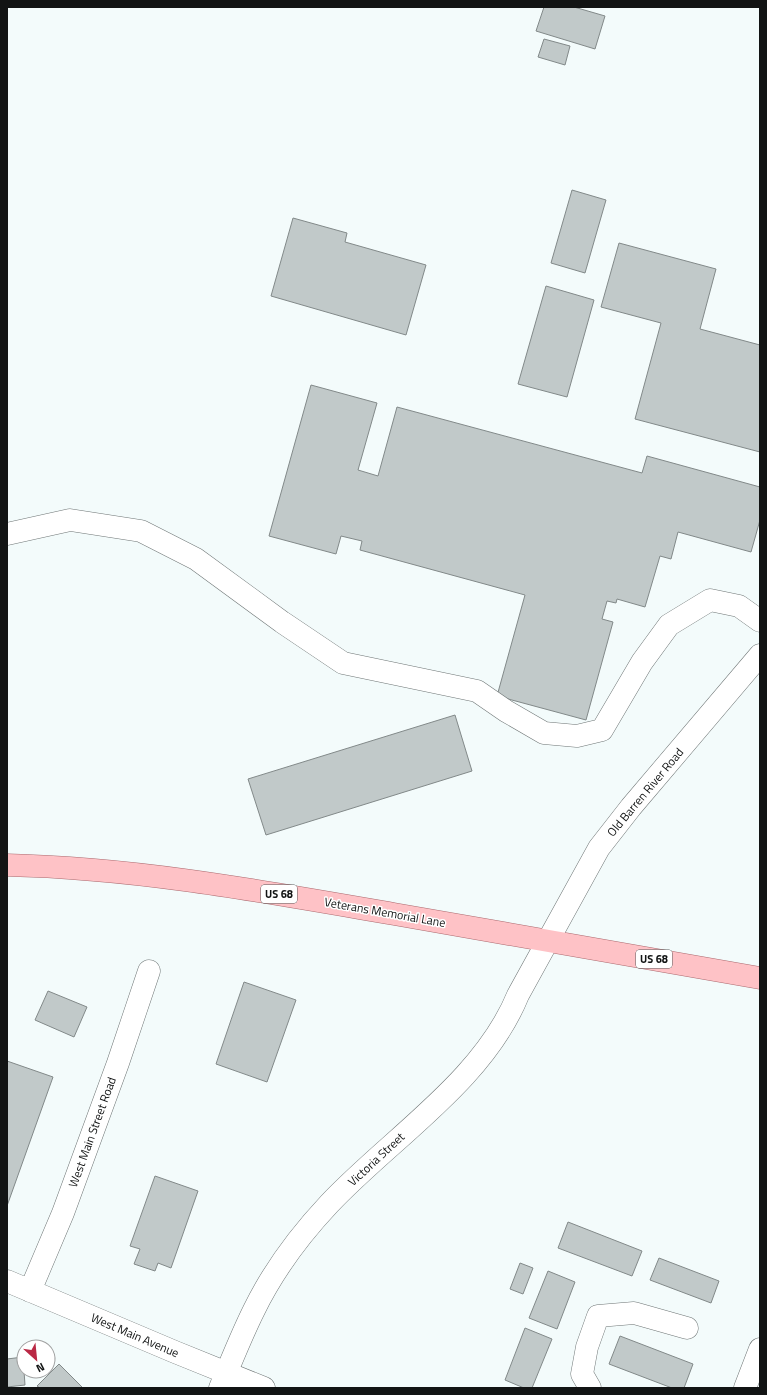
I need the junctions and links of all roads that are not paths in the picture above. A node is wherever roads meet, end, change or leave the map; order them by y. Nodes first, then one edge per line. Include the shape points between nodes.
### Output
1 (7, 534) edge
2 (760, 621) edge
3 (760, 655) edge
4 (7, 864) edge
5 (549, 941) junction
6 (149, 971) dead end
7 (760, 978) edge
8 (7, 1281) edge
9 (30, 1291) junction
10 (687, 1328) dead end
11 (760, 1349) edge
12 (223, 1380) edge
13 (264, 1388) edge
14 (590, 1388) edge
15 (745, 1388) edge

1 - 2 street via 70,520 141,531 196,559 343,663 478,691 544,733 577,736 602,730 642,662 669,625 710,600 739,606
3 - 5 street, Old Barren River Road via 613,829
4 - 5 main road, Veterans Memorial Lane / US 68 via 65,867 192,880
5 - 7 main road, Veterans Memorial Lane / US 68
5 - 12 street, Victoria Street via 511,1011 471,1068 429,1111 353,1179 303,1233 266,1287 248,1321
6 - 9 street, West Main Street Road via 63,1213
8 - 9 street, West Main Avenue
9 - 12 street, West Main Avenue
10 - 14 street via 634,1313 598,1316 587,1347 582,1374
11 - 15 street
12 - 13 street, West Main Avenue

